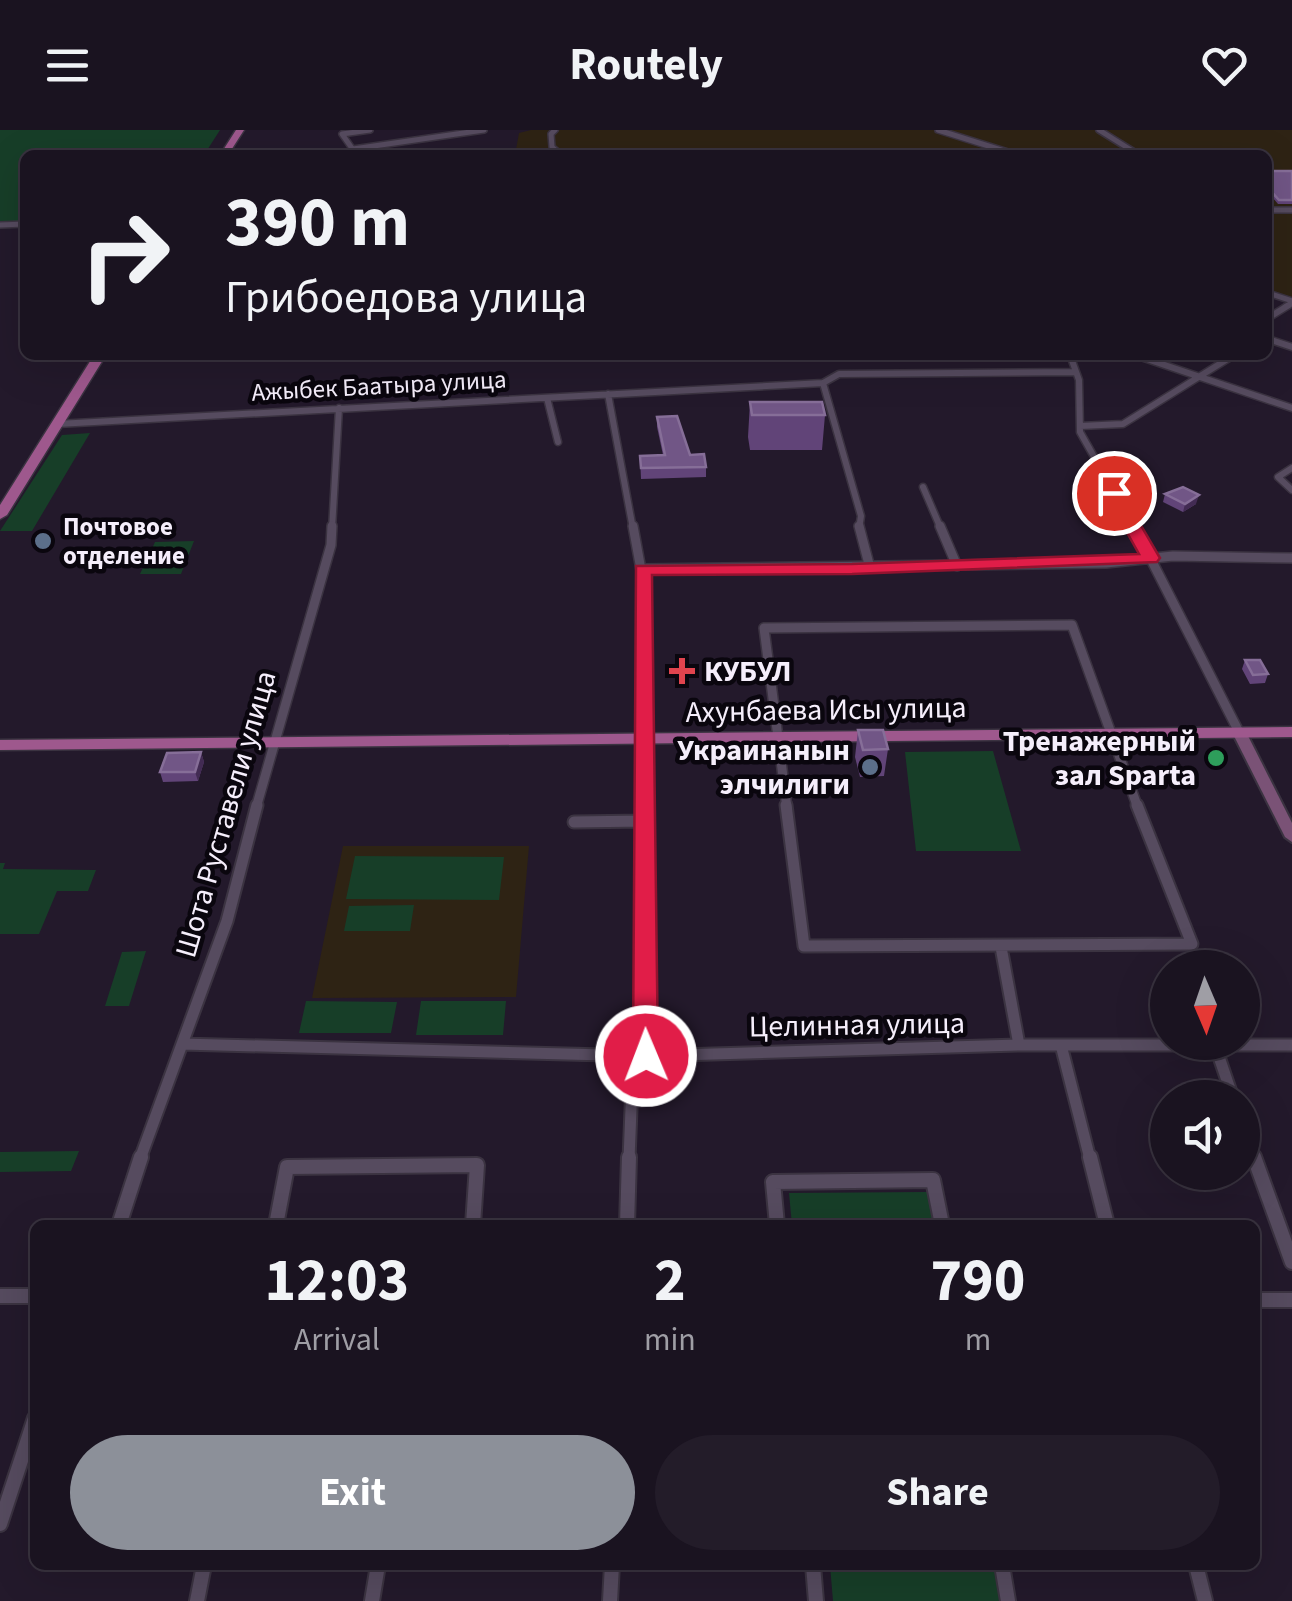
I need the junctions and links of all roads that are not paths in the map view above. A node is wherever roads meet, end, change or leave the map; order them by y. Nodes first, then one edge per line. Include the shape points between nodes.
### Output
1 (370, 130) edge
2 (484, 130) edge
3 (1098, 130) edge
4 (940, 131) edge
5 (353, 150) edge
6 (366, 150) edge
7 (1001, 150) edge
8 (1132, 150) edge
9 (97, 360) edge
10 (1072, 360) edge
11 (1149, 360) edge
12 (1226, 360) edge
13 (1076, 372) junction
14 (1197, 377) junction
15 (823, 383) junction
16 (608, 394) junction
17 (548, 398) junction
18 (339, 408) junction
19 (1292, 408) edge
20 (57, 424) junction
21 (1080, 426) junction
22 (558, 442) dead end
23 (1292, 468) edge
24 (1290, 485) edge
25 (923, 487) dead end
26 (0, 515) edge
27 (1151, 558) junction
28 (1292, 558) edge
29 (958, 566) junction
30 (870, 568) junction
31 (643, 570) junction
32 (1239, 732) junction
33 (1292, 732) edge
34 (1109, 734) junction
35 (776, 738) junction
36 (643, 740) junction
37 (274, 743) junction
38 (0, 745) edge
39 (643, 821) junction
40 (574, 822) dead end
41 (1292, 837) edge
42 (1000, 947) junction
43 (182, 1044) junction
44 (1150, 1045) edge
45 (1260, 1045) edge
46 (1292, 1045) edge
47 (1020, 1046) junction
48 (1061, 1046) junction
49 (646, 1056) junction
50 (1260, 1173) edge
51 (120, 1220) edge
52 (277, 1220) edge
53 (473, 1220) edge
54 (626, 1220) edge
55 (776, 1220) edge
56 (941, 1220) edge
57 (1107, 1220) edge
58 (1292, 1262) edge
59 (0, 1296) edge
60 (30, 1296) edge
61 (1260, 1300) edge
62 (1292, 1300) edge
63 (30, 1433) edge
64 (0, 1524) edge
65 (203, 1570) edge
66 (377, 1570) edge
67 (612, 1570) edge
68 (813, 1570) edge
69 (1003, 1570) edge
70 (1197, 1570) edge
71 (197, 1601) edge
72 (372, 1601) edge
73 (610, 1601) edge
74 (816, 1601) edge
75 (1008, 1601) edge
76 (1204, 1601) edge

1 - 5 street via 342,134
2 - 6 street
3 - 8 street
4 - 7 street
9 - 20 main road
10 - 13 street
11 - 14 street
12 - 14 street
13 - 15 street, Ажыбек Баатыра улица via 839,374
13 - 21 street
14 - 19 street
14 - 21 street via 1123,424
15 - 16 street, Ажыбек Баатыра улица
15 - 30 street
16 - 17 street, Ажыбек Баатыра улица
16 - 31 street
17 - 18 street, Ажыбек Баатыра улица
17 - 22 street
18 - 20 street, Ажыбек Баатыра улица
18 - 37 street, Шота Руставели улица via 331,544
20 - 26 main road
21 - 27 street
23 - 24 street via 1278,477
25 - 29 street
27 - 28 street
27 - 29 street
27 - 32 street
29 - 30 street
30 - 31 street
31 - 36 street
32 - 33 main road, Ахунбаева Исы улица
32 - 34 main road, Ахунбаева Исы улица
32 - 41 main road
34 - 35 main road, Ахунбаева Исы улица
34 - 35 street via 1072,625 764,628
34 - 42 street via 1192,944
35 - 36 main road, Ахунбаева Исы улица
35 - 42 street via 804,946
36 - 37 main road, Ахунбаева Исы улица
36 - 39 street
37 - 38 main road, Ахунбаева Исы улица
37 - 43 street, Шота Руставели улица via 227,921
39 - 40 street
39 - 49 street
42 - 47 street
43 - 49 street, Целинная улица
43 - 51 street, Шота Руставели улица
44 - 48 street, Целинная улица
45 - 46 street, Целинная улица
47 - 48 street, Целинная улица
47 - 49 street, Целинная улица
48 - 57 street
49 - 54 street via 632,1084
50 - 58 street
52 - 53 street via 286,1167 477,1165
55 - 56 street via 772,1182 933,1180
59 - 60 street
61 - 62 street
63 - 64 street
65 - 71 street
66 - 72 street
67 - 73 street
68 - 74 street
69 - 75 street
70 - 76 street

